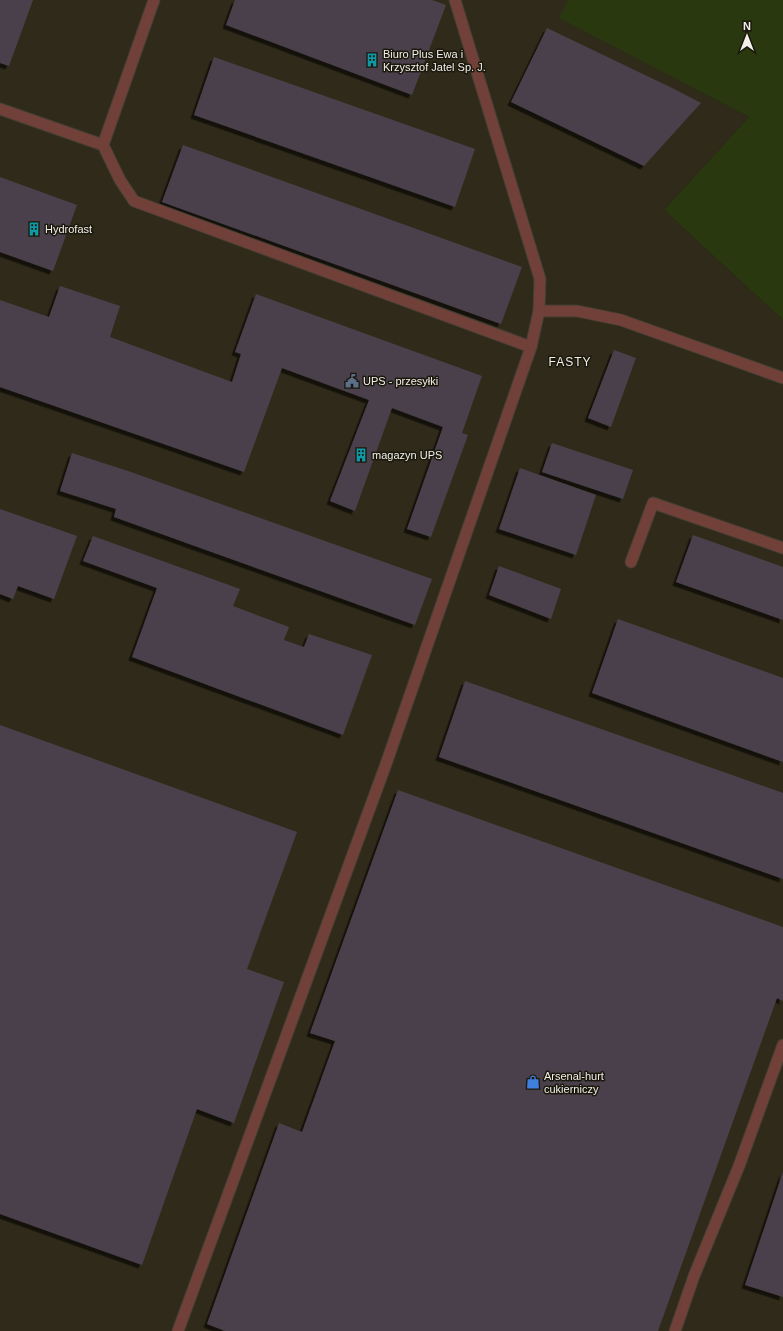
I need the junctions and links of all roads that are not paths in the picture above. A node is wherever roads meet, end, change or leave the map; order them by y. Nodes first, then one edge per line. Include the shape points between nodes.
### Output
1 (154, 0) edge
2 (455, 0) edge
3 (0, 109) edge
4 (104, 145) junction
5 (539, 311) junction
6 (531, 347) junction
7 (783, 378) edge
8 (783, 548) edge
9 (631, 562) dead end
10 (783, 1045) edge
11 (178, 1331) edge
12 (675, 1331) edge

1 - 4 lane
2 - 5 lane via 540,279
3 - 4 lane
4 - 6 lane via 120,180 134,200
5 - 6 lane
5 - 7 lane via 577,311 621,320
6 - 11 lane via 386,764
8 - 9 lane via 653,503
10 - 12 lane

